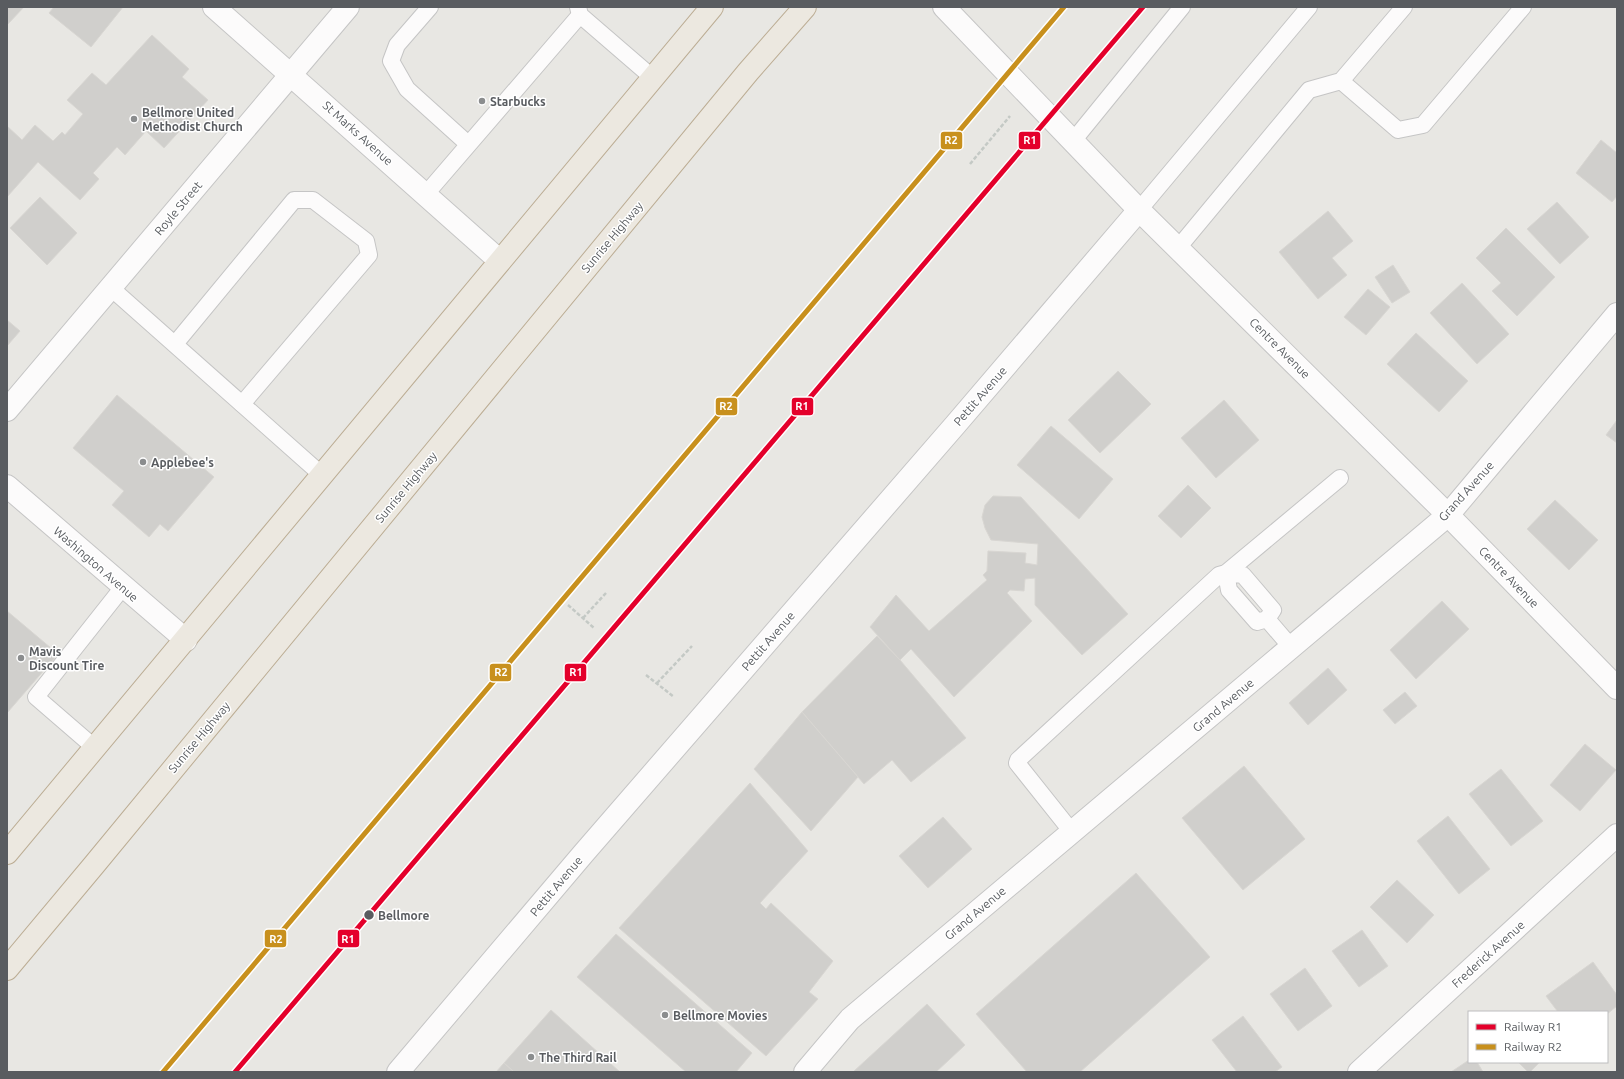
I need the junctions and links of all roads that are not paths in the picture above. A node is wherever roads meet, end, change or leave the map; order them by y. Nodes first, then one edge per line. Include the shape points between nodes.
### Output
1 (214, 7) edge
2 (348, 7) edge
3 (430, 7) edge
4 (712, 7) edge
5 (805, 7) edge
6 (944, 7) edge
7 (1182, 7) edge
8 (1309, 7) edge
9 (1404, 7) edge
10 (1523, 7) edge
11 (579, 11) edge
12 (291, 74) junction
13 (653, 78) junction
14 (1340, 81) junction
15 (1073, 141) junction
16 (468, 144) junction
17 (426, 194) junction
18 (1139, 210) junction
19 (1178, 248) junction
20 (500, 261) junction
21 (111, 288) junction
22 (1617, 314) edge
23 (175, 344) junction
24 (242, 404) junction
25 (7, 410) edge
26 (323, 476) junction
27 (1340, 478) dead end
28 (7, 486) edge
29 (1448, 515) junction
30 (1226, 573) junction
31 (123, 588) junction
32 (186, 640) junction
33 (1291, 647) junction
34 (1617, 688) edge
35 (96, 748) junction
36 (1072, 832) junction
37 (1617, 835) edge
38 (7, 853) edge
39 (7, 968) edge
40 (807, 1071) edge
41 (398, 1072) edge
42 (1359, 1072) edge

1 - 12 street, St Marks Avenue
2 - 12 street, Royle Street
3 - 16 lane via 397,45 391,61 406,89
4 - 13 highway
5 - 39 highway, Sunrise Highway via 748,72
6 - 15 street, Centre Avenue
7 - 15 lane
8 - 18 lane
9 - 14 lane
10 - 14 lane via 1423,125 1398,130
11 - 13 lane
11 - 16 lane
12 - 17 street, St Marks Avenue
12 - 21 street, Royle Street
13 - 20 highway
14 - 19 lane via 1309,90
15 - 18 street, Centre Avenue
16 - 17 lane
17 - 20 street, St Marks Avenue
18 - 19 street, Centre Avenue
18 - 41 street, Pettit Avenue
19 - 29 street, Centre Avenue
20 - 26 highway
21 - 23 lane
21 - 25 street, Royle Street
22 - 29 street, Grand Avenue
23 - 24 lane
23 - 24 lane via 294,200 313,200 366,241 369,255
24 - 26 lane
26 - 32 highway
27 - 30 lane
28 - 31 street, Washington Avenue
29 - 33 street, Grand Avenue
29 - 34 street, Centre Avenue
30 - 33 lane via 1243,575 1273,610 1267,618
30 - 36 lane via 1219,575 1018,760 1017,763
31 - 32 street, Washington Avenue
31 - 35 lane via 36,697
32 - 35 highway
33 - 36 street, Grand Avenue
35 - 38 highway
36 - 40 street, Grand Avenue via 850,1019
37 - 42 street, Frederick Avenue

